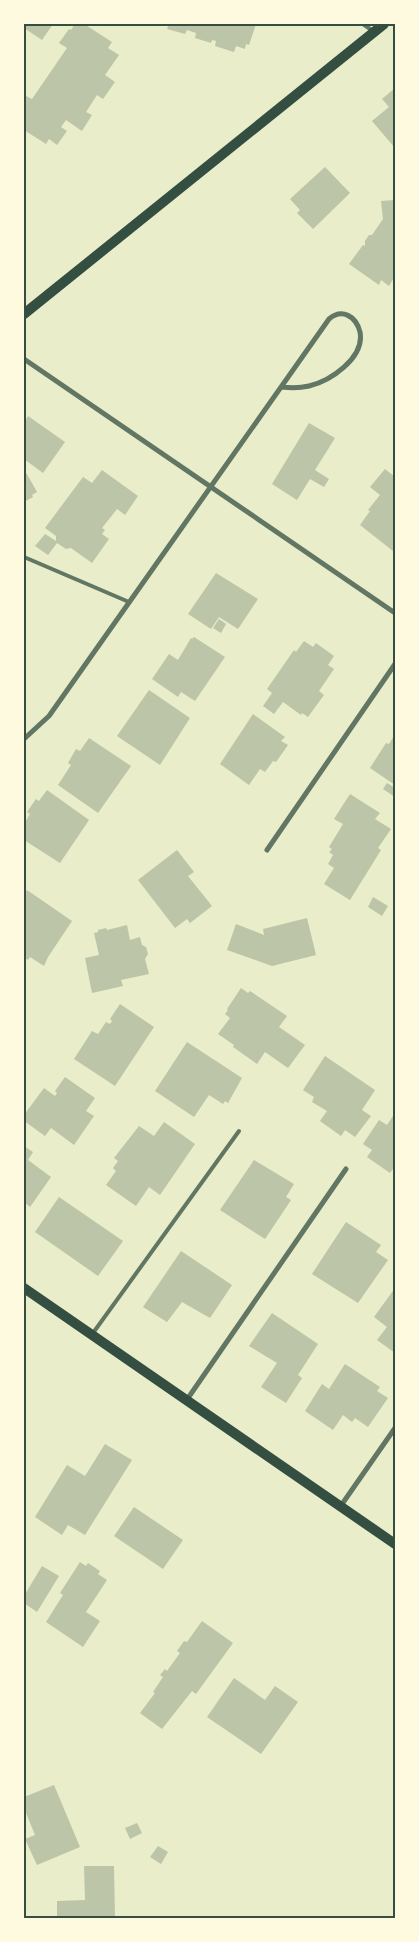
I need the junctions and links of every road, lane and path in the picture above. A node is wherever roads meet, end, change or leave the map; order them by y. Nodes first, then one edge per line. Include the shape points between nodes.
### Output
1 (363, 24) edge
2 (384, 24) edge
3 (374, 32) junction
4 (24, 314) edge
5 (24, 360) edge
6 (282, 387) junction
7 (210, 488) junction
8 (24, 558) edge
9 (129, 602) junction
10 (395, 613) edge
11 (395, 664) edge
12 (24, 739) edge
13 (266, 850) dead end
14 (239, 1131) dead end
15 (346, 1169) dead end
16 (24, 1288) edge
17 (91, 1335) junction
18 (186, 1401) junction
19 (395, 1428) edge
20 (340, 1508) junction
21 (395, 1544) edge

1 - 3 lane
2 - 3 main road
3 - 4 main road
5 - 7 street
6 - 6 street via 310,386 327,380 351,360 358,347 360,333 348,314 335,314 329,319
6 - 7 street
7 - 9 street
7 - 10 street
8 - 9 lane
9 - 12 street via 49,716
11 - 13 street
14 - 17 lane
15 - 18 street
16 - 17 main road
17 - 18 main road
18 - 20 main road
19 - 20 street
20 - 21 main road

